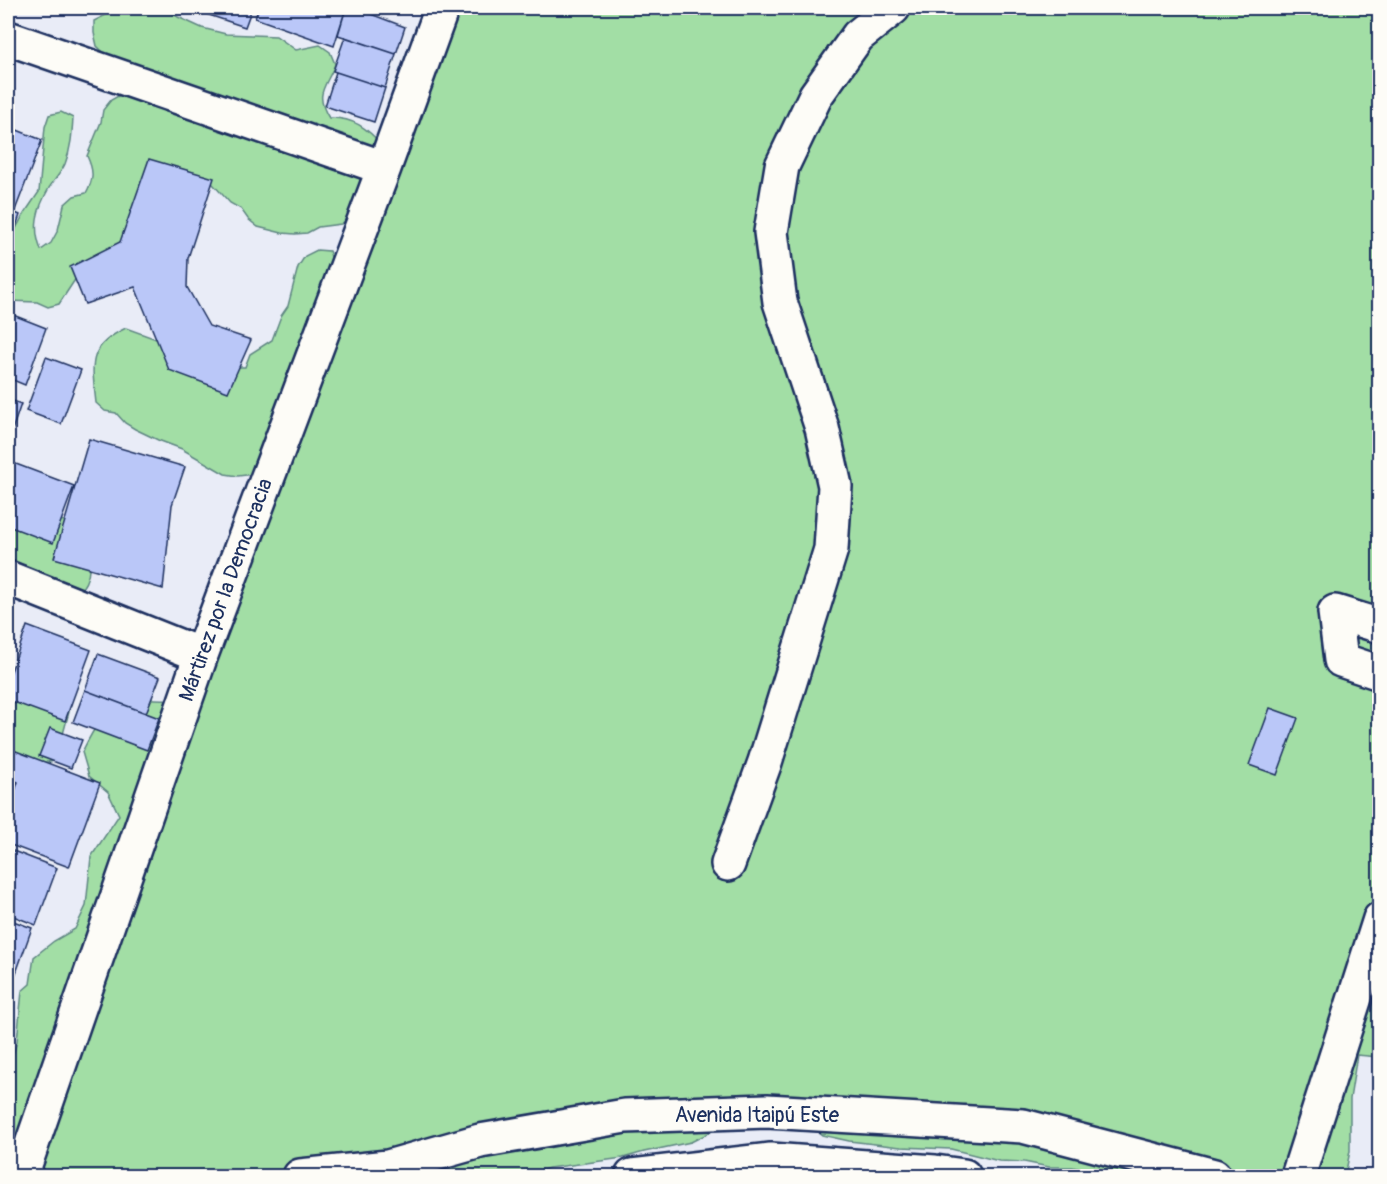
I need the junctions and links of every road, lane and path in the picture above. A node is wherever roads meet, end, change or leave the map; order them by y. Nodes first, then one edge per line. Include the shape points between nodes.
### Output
1 (442, 8) edge
2 (893, 8) edge
3 (8, 38) edge
4 (384, 168) junction
5 (8, 578) edge
6 (1380, 626) edge
7 (201, 656) junction
8 (1380, 673) edge
9 (728, 864) dead end
10 (1380, 919) edge
11 (21, 1176) edge
12 (300, 1176) edge
13 (632, 1176) edge
14 (964, 1176) edge
15 (1214, 1176) edge
16 (1298, 1176) edge

1 - 4 street, Mártirez por la Democracia
2 - 9 street via 858,36 816,95 782,166 771,232 780,302 822,428 836,486 831,549 765,762
3 - 4 street
4 - 7 street, Mártirez por la Democracia
5 - 7 street
6 - 8 street via 1335,612 1341,660
7 - 11 street, Mártirez por la Democracia
10 - 16 street
12 - 15 street, Avenida Itaipú Este via 388,1167 480,1141 625,1116 767,1111 1023,1126
13 - 14 street via 771,1160

